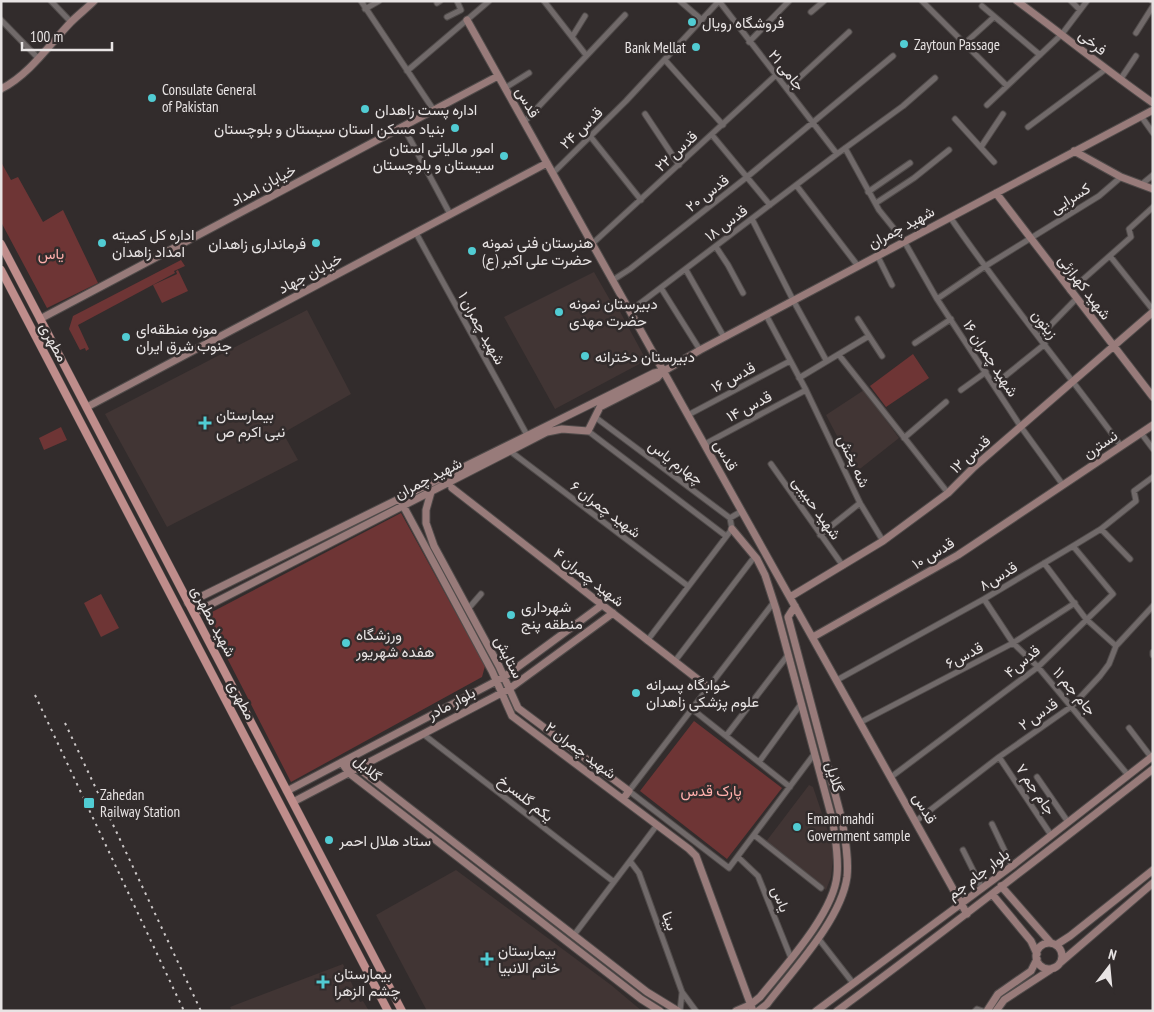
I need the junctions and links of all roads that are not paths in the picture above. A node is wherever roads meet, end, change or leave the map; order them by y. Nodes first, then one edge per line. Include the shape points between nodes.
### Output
1 (51, 1) edge
2 (94, 1) edge
3 (360, 1) edge
4 (379, 1) edge
5 (457, 1) edge
6 (489, 1) edge
7 (544, 1) edge
8 (680, 1) edge
9 (719, 1) edge
10 (789, 1) edge
11 (824, 1) edge
12 (922, 1) edge
13 (1017, 1) edge
14 (1070, 1) edge
15 (1087, 1) edge
16 (982, 6) dead end
17 (1153, 6) edge
18 (365, 9) junction
19 (1080, 10) junction
20 (811, 12) dead end
21 (625, 15) dead end
22 (585, 16) dead end
23 (447, 17) dead end
24 (994, 18) junction
25 (1, 20) edge
26 (467, 20) junction
27 (702, 20) junction
28 (71, 22) junction
29 (848, 32) dead end
30 (1136, 33) dead end
31 (1062, 34) junction
32 (572, 37) junction
33 (749, 42) junction
34 (964, 44) junction
35 (586, 55) junction
36 (1040, 55) junction
37 (893, 56) dead end
38 (1136, 56) dead end
39 (39, 59) junction
40 (665, 60) junction
41 (1106, 69) junction
42 (407, 71) junction
43 (529, 73) dead end
44 (776, 75) junction
45 (498, 76) junction
46 (935, 78) dead end
47 (1120, 80) junction
48 (1007, 86) junction
49 (505, 88) junction
50 (1, 89) edge
51 (787, 89) junction
52 (1153, 102) edge
53 (987, 105) dead end
54 (434, 110) junction
55 (1153, 110) edge
56 (645, 114) dead end
57 (1003, 114) dead end
58 (1141, 116) junction
59 (956, 119) dead end
60 (524, 122) junction
61 (814, 122) junction
62 (723, 125) junction
63 (403, 126) junction
64 (1028, 127) dead end
65 (1153, 133) edge
66 (712, 135) junction
67 (590, 136) junction
68 (981, 147) junction
69 (844, 148) junction
70 (949, 150) dead end
71 (1074, 151) junction
72 (837, 154) junction
73 (910, 162) dead end
74 (994, 162) dead end
75 (547, 163) junction
76 (679, 166) junction
77 (553, 173) junction
78 (1153, 175) edge
79 (747, 177) junction
80 (1121, 177) junction
81 (1142, 184) junction
82 (796, 185) junction
83 (1153, 189) edge
84 (868, 192) junction
85 (996, 193) junction
86 (641, 200) junction
87 (876, 203) junction
88 (770, 205) junction
89 (1153, 207) edge
90 (450, 214) junction
91 (950, 217) junction
92 (752, 219) junction
93 (416, 233) junction
94 (1030, 238) junction
95 (904, 242) junction
96 (1, 244) edge
97 (592, 244) junction
98 (716, 247) junction
99 (878, 256) junction
100 (1110, 256) junction
101 (858, 266) junction
102 (984, 267) junction
103 (1, 270) edge
104 (686, 270) junction
105 (613, 280) junction
106 (892, 285) dead end
107 (661, 288) junction
108 (1070, 291) junction
109 (743, 293) dead end
110 (938, 299) junction
111 (1076, 299) junction
112 (793, 300) junction
113 (630, 311) junction
114 (1153, 311) edge
115 (766, 315) junction
116 (39, 317) junction
117 (858, 319) dead end
118 (951, 319) junction
119 (28, 321) junction
120 (869, 336) junction
121 (724, 337) junction
122 (1039, 337) junction
123 (915, 343) dead end
124 (1045, 344) junction
125 (1114, 348) junction
126 (700, 350) junction
127 (839, 355) junction
128 (882, 356) dead end
129 (826, 360) junction
130 (790, 361) junction
131 (664, 371) junction
132 (986, 372) junction
133 (799, 378) junction
134 (1074, 381) junction
135 (994, 385) junction
136 (806, 390) junction
137 (961, 390) dead end
138 (1153, 397) edge
139 (946, 402) dead end
140 (86, 407) junction
141 (688, 415) junction
142 (595, 417) junction
143 (1153, 425) edge
144 (1022, 427) junction
145 (588, 431) junction
146 (1141, 433) junction
147 (527, 435) junction
148 (904, 438) junction
149 (705, 444) junction
150 (1121, 446) junction
151 (1153, 449) edge
152 (510, 451) junction
153 (772, 464) dead end
154 (1153, 477) edge
155 (1062, 485) junction
156 (452, 488) dead end
157 (430, 492) junction
158 (948, 493) junction
159 (399, 498) junction
160 (860, 504) junction
161 (402, 507) junction
162 (742, 511) junction
163 (730, 518) junction
164 (732, 529) junction
165 (1101, 530) junction
166 (820, 535) junction
167 (726, 536) junction
168 (883, 542) junction
169 (1073, 546) junction
170 (755, 556) junction
171 (1130, 559) dead end
172 (1044, 563) junction
173 (842, 566) junction
174 (688, 586) junction
175 (481, 594) dead end
176 (790, 597) junction
177 (984, 599) junction
178 (774, 602) junction
179 (188, 603) junction
180 (1075, 603) junction
181 (602, 605) junction
182 (795, 606) junction
183 (1153, 606) edge
184 (468, 609) junction
185 (613, 613) junction
186 (194, 614) junction
187 (1086, 618) junction
188 (813, 637) junction
189 (647, 641) junction
190 (1013, 643) junction
191 (1116, 646) junction
192 (788, 655) junction
193 (675, 661) junction
194 (1038, 667) junction
195 (504, 677) junction
196 (496, 680) junction
197 (837, 680) junction
198 (709, 688) junction
199 (509, 689) junction
200 (501, 692) junction
201 (801, 704) junction
202 (1072, 706) junction
203 (692, 710) junction
204 (861, 722) junction
205 (412, 725) junction
206 (1129, 728) dead end
207 (423, 734) junction
208 (726, 736) junction
209 (814, 754) junction
210 (1152, 756) edge
211 (999, 757) junction
212 (342, 762) junction
213 (759, 762) junction
214 (358, 768) junction
215 (1153, 769) edge
216 (349, 773) junction
217 (1128, 775) junction
218 (892, 777) junction
219 (1037, 777) dead end
220 (790, 787) junction
221 (287, 791) junction
222 (629, 791) junction
223 (623, 799) junction
224 (1095, 801) junction
225 (279, 802) junction
226 (293, 802) junction
227 (1102, 809) junction
228 (916, 821) junction
229 (1068, 822) junction
230 (992, 824) dead end
231 (657, 825) junction
232 (1051, 834) junction
233 (754, 836) junction
234 (963, 850) dead end
235 (738, 857) junction
236 (630, 861) junction
237 (1012, 866) junction
238 (1153, 870) edge
239 (1140, 880) junction
240 (614, 882) junction
241 (1153, 883) edge
242 (1001, 886) junction
243 (821, 888) dead end
244 (982, 888) junction
245 (1147, 889) junction
246 (992, 894) junction
247 (962, 903) junction
248 (967, 914) junction
249 (1094, 918) junction
250 (1101, 927) junction
251 (574, 935) junction
252 (818, 938) junction
253 (1053, 944) junction
254 (1037, 957) junction
255 (791, 958) junction
256 (1060, 962) junction
257 (1053, 968) junction
258 (853, 983) junction
259 (682, 992) junction
260 (751, 1008) edge
261 (388, 1011) edge
262 (402, 1011) edge
263 (660, 1011) edge
264 (679, 1011) edge
265 (696, 1011) edge
266 (736, 1011) edge
267 (758, 1011) edge
268 (816, 1011) edge
269 (837, 1011) edge
270 (975, 1011) edge
271 (983, 1011) edge
272 (987, 1011) edge
273 (996, 1011) edge

1 - 28 street
2 - 28 street
3 - 18 street
4 - 18 street
5 - 23 street via 460,10
6 - 26 street
7 - 32 street
8 - 27 street
9 - 27 street, قدس ۲۴
9 - 33 street, جامی ۲۱
10 - 33 street
11 - 20 street
12 - 34 street
13 - 31 street, فرخی
14 - 19 street
15 - 19 street
16 - 24 street
17 - 30 street
18 - 42 street
19 - 31 street
21 - 35 street
22 - 32 street
24 - 34 street
24 - 36 street
25 - 39 street
26 - 42 street
26 - 45 street, قدس
27 - 40 street, قدس ۲۴
28 - 39 street
29 - 51 street
31 - 36 street
31 - 41 street, فرخی
32 - 35 street
33 - 44 street, جامی ۲۱
34 - 48 street
35 - 60 street
36 - 48 street
37 - 61 street, قدس ۲۰
38 - 47 street
39 - 50 street
40 - 62 street
40 - 67 street, قدس ۲۴
41 - 47 street, فرخی
41 - 64 street
42 - 54 street
43 - 49 street
44 - 51 street, جامی ۲۱
44 - 62 street, قدس ۲۲
45 - 49 street, قدس
45 - 54 street, خیابان امداد
46 - 69 street, قدس ۱۸ via 903,106
47 - 52 street, فرخی
48 - 53 street
49 - 60 street, قدس
51 - 61 street, جامی ۲۱
54 - 63 street, خیابان امداد
55 - 58 street, شهید چمران
56 - 76 street
57 - 68 street
58 - 65 street
58 - 71 street, شهید چمران
59 - 68 street
60 - 75 street, قدس
61 - 72 street, جامی ۲۱
61 - 79 street, قدس ۲۰
62 - 66 street, قدس ۲۲
63 - 90 street
63 - 116 street, خیابان امداد
66 - 76 street, قدس ۲۲
66 - 79 street
67 - 77 street, قدس ۲۴
67 - 86 street
68 - 74 street
69 - 72 street, قدس ۱۸
69 - 84 street, شهید چمران ۱۶
70 - 87 street
71 - 80 street
71 - 85 street, شهید چمران
72 - 82 street, قدس ۱۸
73 - 84 street
75 - 77 street, قدس
75 - 90 street, خیابان جهاد
76 - 86 street, قدس ۲۲
77 - 97 street, قدس
78 - 81 street
79 - 88 street
79 - 105 street, قدس ۲۰
80 - 81 street
80 - 94 street, کسرایی via 1099,196
81 - 83 street
82 - 88 street, قدس ۱۸
82 - 101 street
84 - 87 street, شهید چمران ۱۶
85 - 91 street, شهید چمران
85 - 94 street, شهید کهرازئی
86 - 97 street, قدس ۲۲
87 - 95 street, شهید چمران ۱۶
88 - 92 street, قدس ۱۸
89 - 100 street via 1129,229 1131,237
90 - 93 street, خیابان جهاد
91 - 95 street, شهید چمران
91 - 102 street, زیتون
92 - 98 street, قدس ۱۸
92 - 112 street
93 - 140 street, خیابان جهاد
93 - 147 street, شهید چمران ۱
94 - 102 street, کسرایی
94 - 108 street, شهید کهرازئی
95 - 99 street, شهید چمران
95 - 110 street, شهید چمران ۱۶
96 - 116 main road, شهید مطهری
97 - 105 street, قدس
98 - 104 street, قدس ۱۸
98 - 109 street
99 - 101 street, شهید چمران
99 - 106 street
100 - 108 street
100 - 114 street
101 - 112 street, شهید چمران
102 - 110 street, کسرایی
102 - 122 street, زیتون
103 - 119 main road, مطهری
104 - 107 street, قدس ۱۸
104 - 121 street
105 - 113 street, قدس
107 - 113 street, قدس ۱۸
107 - 126 street
108 - 111 street, شهید کهرازئی
110 - 118 street, شهید چمران ۱۶
111 - 122 street
111 - 125 street, شهید کهرازئی
112 - 115 street, شهید چمران
112 - 129 street
113 - 131 street, قدس
114 - 125 street, قدس ۱۲
115 - 121 street, شهید چمران
115 - 130 street, شه بخش
116 - 119 main road
116 - 140 main road, شهید مطهری
117 - 120 street
118 - 123 street
118 - 132 street, شهید چمران ۱۶
119 - 225 main road, مطهری
120 - 127 street
120 - 128 street
121 - 126 street, شهید چمران
122 - 124 street, زیتون
124 - 134 street, زیتون
124 - 135 street
125 - 134 street, قدس ۱۲
125 - 138 street, شهید کهرازئی
126 - 131 street, شهید چمران
127 - 129 street
127 - 148 street
129 - 133 street
130 - 133 street, شه بخش
130 - 141 street, قدس ۱۶
131 - 141 street, قدس
131 - 142 street, شهید چمران via 657,378 600,407
131 - 147 street, شهید چمران
132 - 135 street, شهید چمران ۱۶
132 - 137 street
133 - 136 street, شه بخش
134 - 144 street, قدس ۱۲
134 - 150 street, زیتون
135 - 144 street, شهید چمران ۱۶
136 - 149 street, قدس ۱۴
136 - 160 street, شه بخش
139 - 148 street
140 - 179 main road, شهید مطهری
141 - 149 street, قدس
142 - 145 street, شهید چمران
142 - 163 street, چهارم یاس
143 - 146 street, نسترن
144 - 155 street, شهید چمران ۱۶
144 - 158 street, قدس ۱۲
145 - 152 street, شهید چمران via 562,429 547,432
145 - 167 street
146 - 150 street, نسترن
146 - 151 street
147 - 159 street, شهید چمران
148 - 158 street
149 - 162 street, قدس
150 - 155 street, نسترن
152 - 157 street, شهید چمران
152 - 174 street, شهید چمران ۶
153 - 166 street, شهید حبیبی
154 - 165 street, قدس۸ via 1134,492 1136,501
155 - 188 street, قدس ۱۰ via 958,555
156 - 181 street, شهید چمران ۴
157 - 161 street, شهید چمران
157 - 184 street, ستایش via 426,524 434,546
158 - 168 street, قدس ۱۲
159 - 161 street, شهید چمران ۲
159 - 179 street, شهید چمران
160 - 166 street
160 - 168 street, شه بخش
161 - 186 street, شهید چمران
161 - 196 street, شهید چمران ۲
162 - 163 street
162 - 176 street, قدس
163 - 164 street
164 - 167 street
164 - 170 street, گلایل
165 - 169 street, قدس۸
165 - 171 street
166 - 173 street, شهید حبیبی
167 - 174 street
168 - 173 street, قدس ۱۲
169 - 172 street, قدس۸
169 - 187 street, قدس۴ via 1113,594
170 - 178 street, گلایل
170 - 193 street
172 - 177 street, قدس۸
172 - 180 street
173 - 176 street, قدس ۱۲
174 - 189 street
175 - 184 street
176 - 182 street, قدس
177 - 190 street, جام جم ۱۱
177 - 197 street, قدس۸
178 - 192 street, گلایل
178 - 198 street
179 - 186 main road, شهید مطهری
180 - 187 street
180 - 190 street, قدس۶
181 - 185 street, شهید چمران ۴
181 - 195 street, بلوار مادر
182 - 188 street, قدس
182 - 252 street, گلایل via 788,617 842,820 846,849 847,878 840,903
183 - 191 street, قدس ۲
184 - 195 street, ستایش
185 - 189 street, شهید چمران ۴
185 - 199 street, بلوار مادر
186 - 221 main road, شهید مطهری
187 - 191 street
187 - 194 street, قدس۴
188 - 197 street, قدس
189 - 193 street, شهید چمران ۴
190 - 194 street, جام جم ۱۱
190 - 204 street, قدس۶
191 - 202 street, قدس ۲ via 1109,664
192 - 201 street, گلایل
192 - 208 street
193 - 198 street, شهید چمران ۴
194 - 202 street, جام جم ۱۱
194 - 218 street, قدس۴
195 - 196 street, بلوار مادر
195 - 199 street, ستایش
196 - 200 street, شهید چمران ۲
196 - 205 street, بلوار مادر
197 - 204 street, قدس
198 - 203 street
199 - 200 street, بلوار مادر
199 - 222 street, ستایش via 518,708
200 - 207 street, بلوار مادر
200 - 223 street, شهید چمران ۲ via 512,716
201 - 209 street, گلایل
201 - 213 street
202 - 211 street, قدس ۲
202 - 217 street, جام جم ۱۱
203 - 208 street
203 - 222 street
204 - 218 street, قدس
205 - 207 street
205 - 212 street, بلوار مادر
206 - 210 street
207 - 214 street, بلوار مادر
207 - 240 street, یکم گلسرخ
208 - 213 street
209 - 220 street
209 - 255 street, گلایل via 833,822 838,876 832,896 816,925
210 - 217 street, بلوار جام جم
211 - 228 street, قدس ۲
211 - 232 street, جام جم ۷
212 - 214 street, گلایل
212 - 216 street, گلایل
212 - 221 street, بلوار مادر
213 - 220 street
214 - 216 street, بلوار مادر
214 - 251 street, گلایل
215 - 227 street, بلوار جام جم
216 - 226 street, بلوار مادر
216 - 263 street, گلایل via 641,1000
217 - 224 street, بلوار جام جم
218 - 228 street, قدس
219 - 229 street
220 - 233 street
221 - 225 main road
221 - 226 main road, شهید مطهری
222 - 223 street
222 - 235 street via 729,868
223 - 231 street, شهید چمران ۲
224 - 227 street
224 - 229 street, بلوار جام جم
225 - 226 main road
225 - 261 main road, مطهری
226 - 262 main road, شهید مطهری
227 - 242 street, بلوار جام جم
228 - 247 street, قدس
229 - 232 street, بلوار جام جم
230 - 237 street
231 - 236 street
231 - 260 street, شهید چمران ۲ via 696,856
232 - 237 street, بلوار جام جم
233 - 235 street
233 - 243 street
234 - 244 street
235 - 255 street, یاس via 758,876
236 - 240 street
236 - 259 street, بینا via 639,873
237 - 244 street, بلوار جام جم
238 - 239 street
239 - 245 street
239 - 249 street
240 - 251 street
241 - 245 street
242 - 246 street, بلوار جام جم
242 - 253 street
244 - 247 street, بلوار جام جم
245 - 250 street
246 - 248 street, بلوار جام جم
246 - 254 street via 1031,940
247 - 248 street, قدس
247 - 258 street, بلوار جام جم
248 - 269 street, بلوار جام جم
249 - 250 street
249 - 253 street
250 - 256 street
251 - 264 street, گلایل via 647,992
252 - 258 street
252 - 267 street, گلایل via 767,1004
253 - 254 street via 1040,947
253 - 256 street via 1062,954
254 - 257 street via 1042,966
254 - 272 street via 1031,970 998,994
255 - 260 street, گلایل
256 - 257 street
257 - 273 street via 1004,1000
258 - 268 street, بلوار جام جم
259 - 264 street
259 - 265 street
260 - 266 street, گلایل
270 - 271 street

